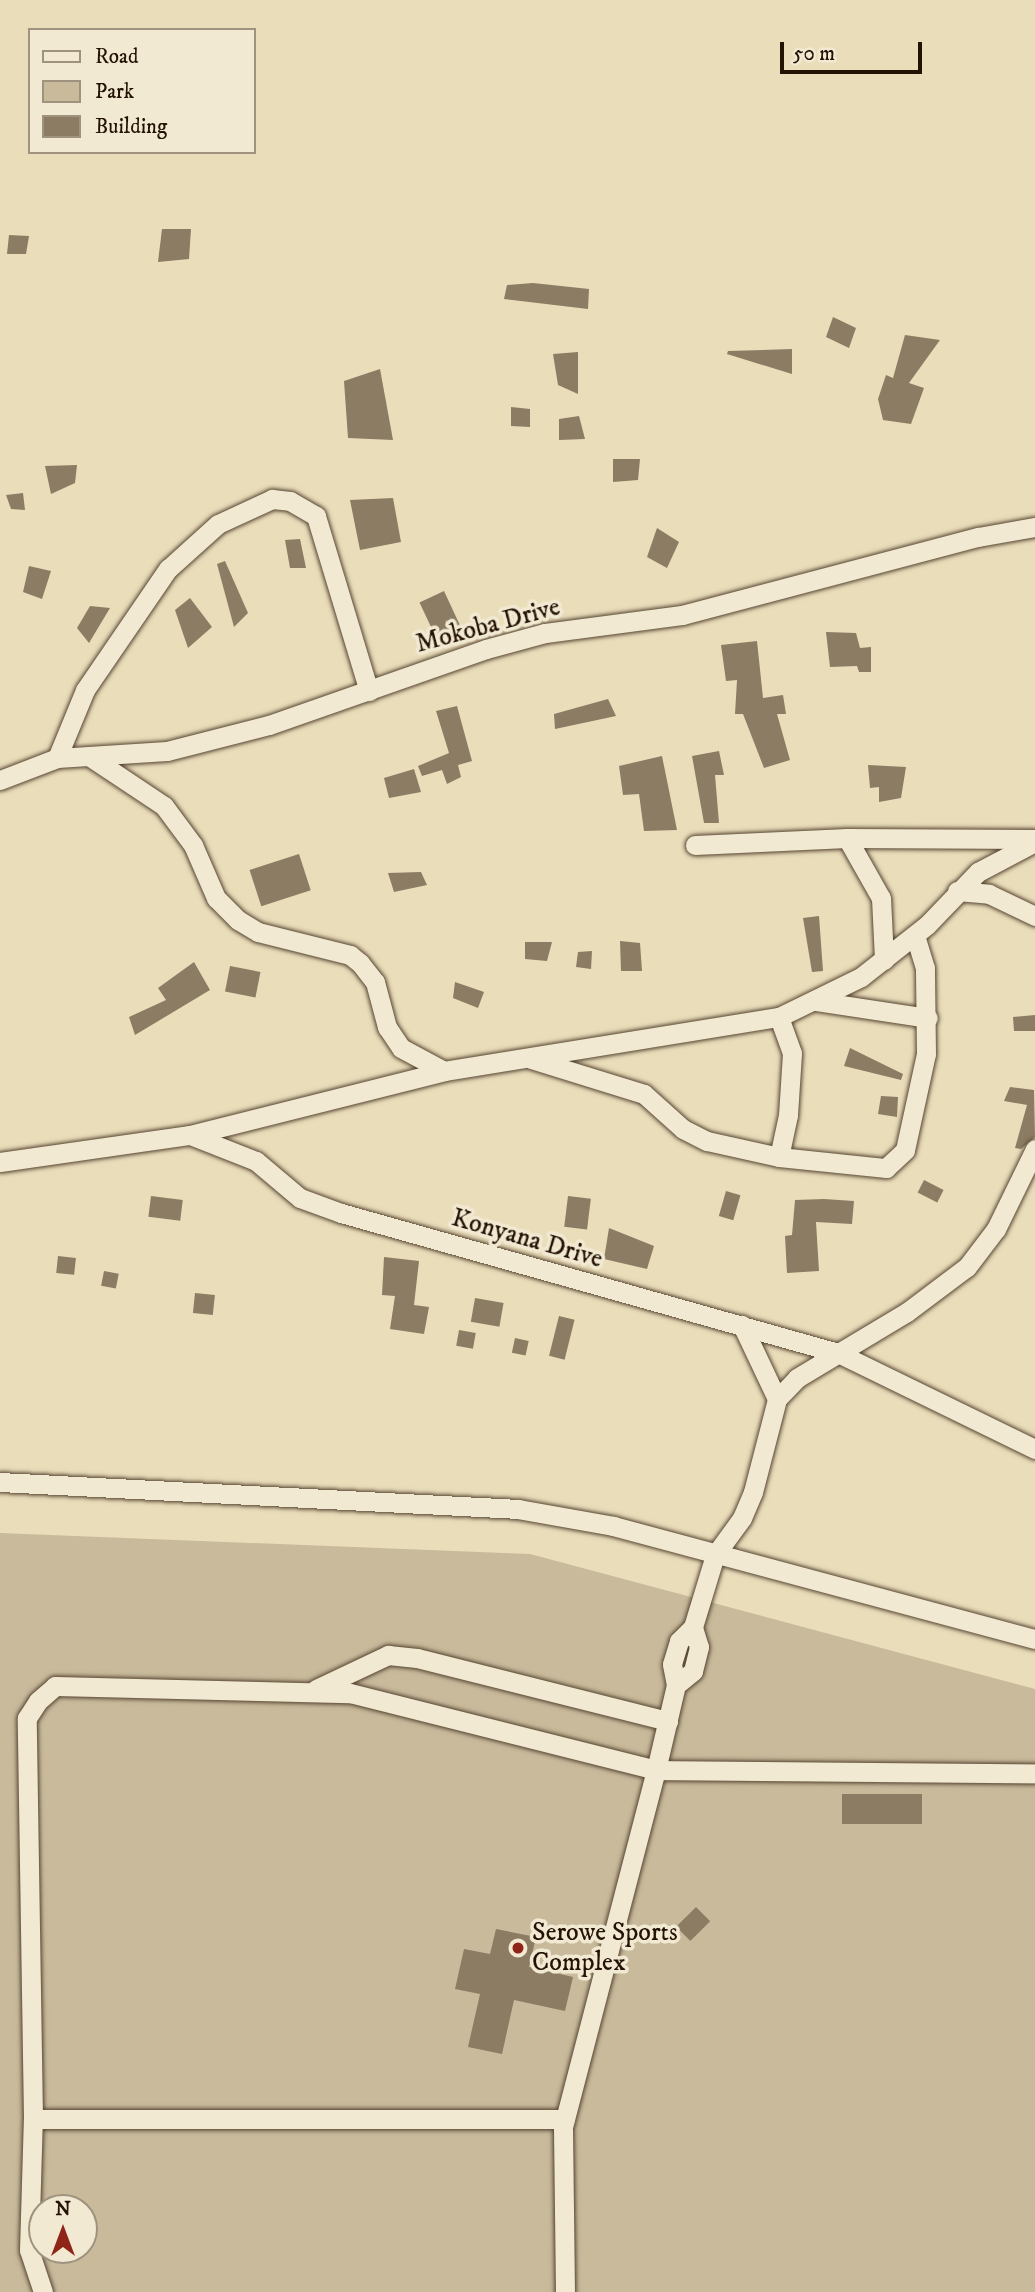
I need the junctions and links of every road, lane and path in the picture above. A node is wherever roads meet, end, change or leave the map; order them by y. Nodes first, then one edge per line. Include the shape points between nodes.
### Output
1 (1035, 527) edge
2 (369, 691) junction
3 (89, 756) junction
4 (57, 758) junction
5 (0, 780) edge
6 (847, 838) junction
7 (1035, 841) edge
8 (695, 845) dead end
9 (957, 891) junction
10 (1035, 916) edge
11 (915, 935) junction
12 (884, 960) junction
13 (816, 1001) junction
14 (779, 1017) junction
15 (928, 1018) junction
16 (527, 1058) junction
17 (444, 1071) junction
18 (190, 1135) junction
19 (1035, 1149) edge
20 (779, 1157) junction
21 (0, 1162) edge
22 (742, 1325) junction
23 (838, 1353) junction
24 (777, 1399) junction
25 (1035, 1449) edge
26 (0, 1482) edge
27 (715, 1555) junction
28 (1035, 1639) edge
29 (312, 1691) junction
30 (668, 1721) junction
31 (656, 1770) junction
32 (1035, 1773) edge
33 (33, 2119) junction
34 (565, 2119) junction
35 (43, 2292) edge
36 (565, 2292) edge

1 - 2 street, Mokoba Drive via 978,537 682,615 545,633 485,649
2 - 3 street, Mokoba Drive via 269,725 167,751
2 - 4 street via 316,516 290,500 272,499 218,524 168,569 85,690
3 - 4 street, Mokoba Drive
3 - 17 street via 164,807 193,845 216,898 238,920 258,932 350,955 360,963 375,982 387,1027 401,1048
4 - 5 street, Mokoba Drive
6 - 7 street
6 - 8 street
6 - 12 street via 881,898
7 - 9 street via 990,864
9 - 10 street via 989,894
9 - 11 street
11 - 12 street
11 - 15 street via 925,968
12 - 13 street
13 - 14 street
13 - 15 street
14 - 16 street
14 - 20 street via 792,1053 788,1115
15 - 20 street via 926,1054 905,1150 896,1163 886,1168
16 - 17 street
16 - 20 street via 644,1094 683,1129 707,1141
17 - 18 street
18 - 21 street, Konyana Drive
18 - 22 street, Konyana Drive via 256,1160 300,1198 341,1213
19 - 23 street via 996,1229 967,1267 907,1312
22 - 23 street, Konyana Drive
22 - 24 street
23 - 24 street via 797,1378
23 - 25 street, Konyana Drive
24 - 27 street via 753,1492 742,1518
26 - 27 street via 518,1509 612,1526
27 - 28 street
27 - 30 street via 693,1627 679,1641 672,1664 676,1685
29 - 30 street via 388,1655
29 - 31 street via 350,1693
29 - 33 street via 55,1686 38,1701 27,1718
30 - 31 street
31 - 32 street
31 - 34 street
33 - 34 street
33 - 35 street via 29,2250
34 - 36 street

